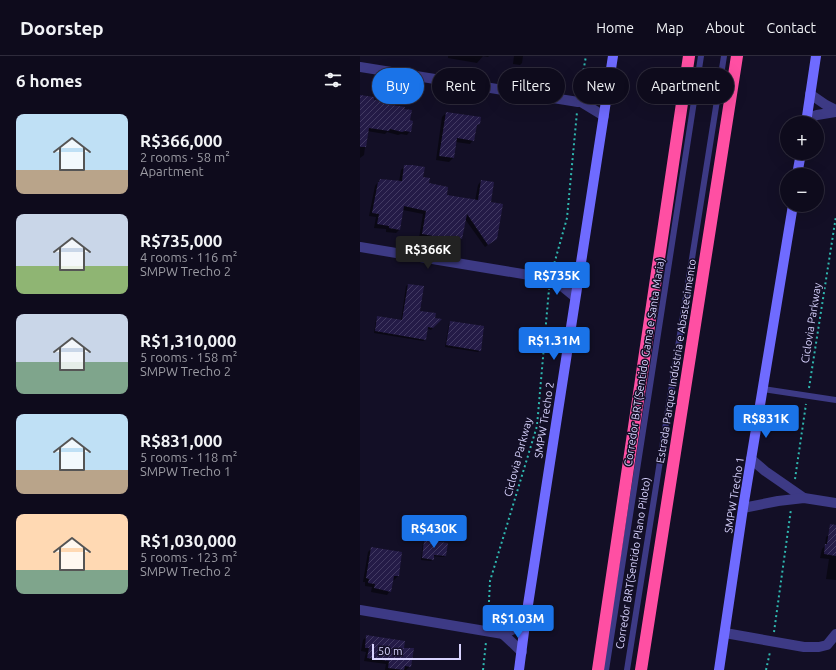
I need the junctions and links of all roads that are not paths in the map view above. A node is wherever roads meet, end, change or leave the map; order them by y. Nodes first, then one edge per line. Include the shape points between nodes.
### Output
1 (613, 56) edge
2 (689, 56) edge
3 (702, 56) edge
4 (724, 56) edge
5 (737, 56) edge
6 (816, 56) edge
7 (360, 67) edge
8 (611, 68) edge
9 (810, 94) junction
10 (573, 101) edge
11 (583, 104) edge
12 (606, 104) edge
13 (836, 111) edge
14 (604, 116) junction
15 (807, 116) edge
16 (815, 116) edge
17 (791, 212) edge
18 (360, 247) edge
19 (580, 267) junction
20 (552, 278) junction
21 (575, 297) junction
22 (763, 389) junction
23 (836, 400) edge
24 (751, 459) junction
25 (793, 495) junction
26 (836, 503) edge
27 (743, 508) junction
28 (360, 610) edge
29 (525, 624) junction
30 (725, 633) junction
31 (503, 634) junction
32 (836, 634) edge
33 (522, 652) junction
34 (600, 668) edge
35 (519, 670) edge
36 (626, 670) edge
37 (640, 670) edge
38 (719, 670) edge

1 - 8 street, SMPW Trecho 2
2 - 34 highway
3 - 34 lane, Corredor BRT(Sentido Gama e Santa Maria)
4 - 36 lane, Corredor BRT(Sentido Plano Piloto)
5 - 37 highway, Estrada Parque Indústria e Abastecimento
6 - 9 street
7 - 10 street
9 - 13 street
9 - 15 street
11 - 14 street
12 - 14 street, SMPW Trecho 2
13 - 16 street
14 - 19 street, SMPW Trecho 2
17 - 22 street, SMPW Trecho 1
18 - 20 street
19 - 20 street
19 - 21 street, SMPW Trecho 2
20 - 21 street
21 - 29 street, SMPW Trecho 2
22 - 23 lane
22 - 24 street, SMPW Trecho 1
24 - 25 street
24 - 27 street, SMPW Trecho 1
25 - 26 street
25 - 27 street
27 - 30 street, SMPW Trecho 1
28 - 31 street
29 - 31 street
29 - 33 street, SMPW Trecho 2
30 - 32 street via 804,647 823,647
30 - 38 street, SMPW Trecho 1
31 - 33 street
33 - 35 street, SMPW Trecho 2

